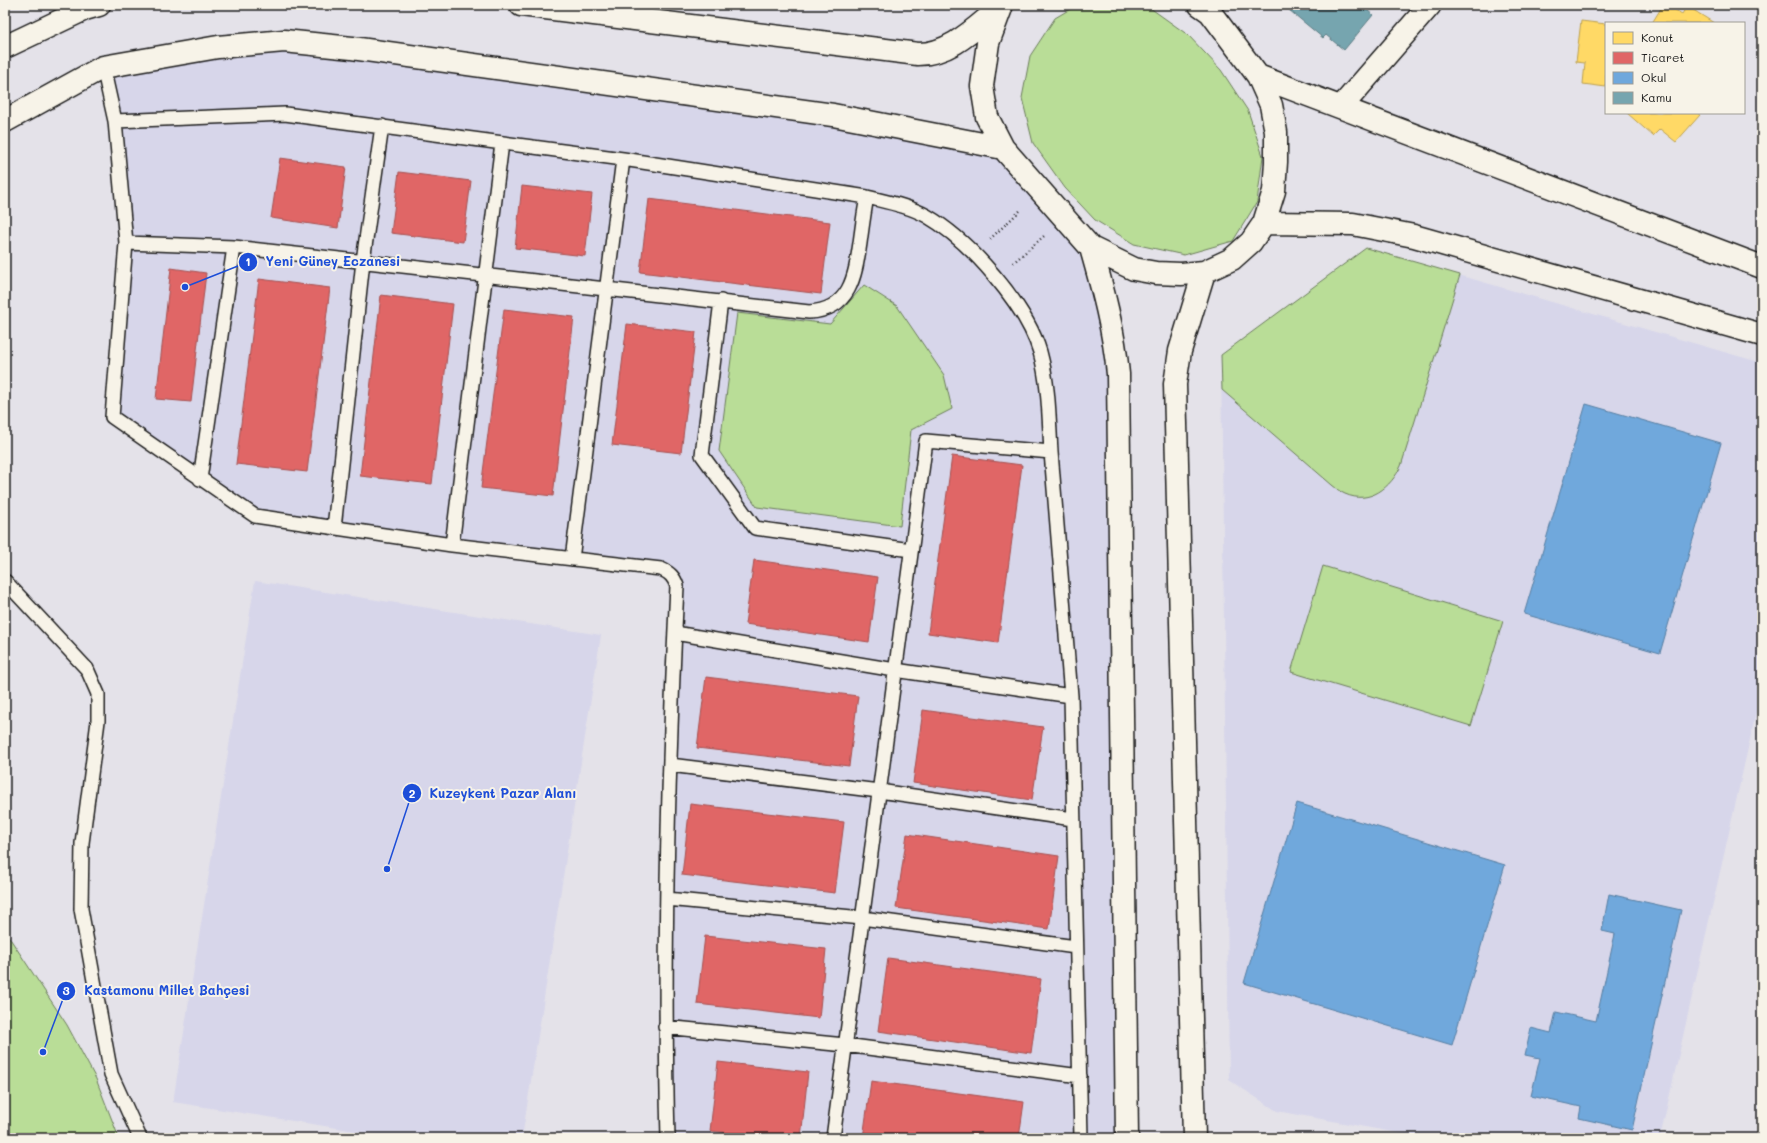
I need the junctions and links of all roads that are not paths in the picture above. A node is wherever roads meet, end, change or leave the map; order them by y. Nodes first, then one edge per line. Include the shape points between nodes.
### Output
1 (99, 5) edge
2 (521, 5) edge
3 (1430, 5) edge
4 (1002, 6) edge
5 (1206, 7) edge
6 (5, 47) edge
7 (102, 67) junction
8 (1258, 76) junction
9 (1342, 106) junction
10 (115, 120) junction
11 (5, 121) edge
12 (382, 126) junction
13 (502, 143) junction
14 (1003, 148) junction
15 (623, 159) junction
16 (867, 197) junction
17 (1264, 223) junction
18 (126, 242) junction
19 (234, 247) junction
20 (1092, 248) junction
21 (363, 261) junction
22 (1762, 267) edge
23 (1204, 272) junction
24 (486, 275) junction
25 (606, 288) junction
26 (721, 301) junction
27 (1762, 335) edge
28 (1052, 452) junction
29 (200, 480) junction
30 (334, 528) junction
31 (452, 545) junction
32 (911, 550) junction
33 (572, 559) junction
34 (5, 581) edge
35 (675, 633) junction
36 (895, 670) junction
37 (1072, 696) junction
38 (670, 765) junction
39 (879, 791) junction
40 (1073, 820) junction
41 (667, 899) junction
42 (862, 918) junction
43 (1076, 947) junction
44 (665, 1027) junction
45 (845, 1045) junction
46 (1080, 1076) junction
47 (140, 1138) edge
48 (668, 1138) edge
49 (833, 1138) edge
50 (1081, 1138) edge
51 (1127, 1138) edge
52 (1194, 1138) edge

1 - 6 main road via 85,9
2 - 4 main road via 918,54 940,52
3 - 9 main road
4 - 14 main road via 988,43 982,86 987,117
5 - 8 main road
7 - 10 lane
7 - 11 main road
7 - 14 main road via 218,47 284,41 352,48 833,115
8 - 9 main road
8 - 17 main road via 1271,104 1276,132 1274,191
9 - 22 main road
10 - 12 lane via 285,114
10 - 18 lane
12 - 13 lane
12 - 21 lane
13 - 15 lane
13 - 24 lane
14 - 20 main road
15 - 16 lane
15 - 25 lane
16 - 26 lane via 853,282 834,305 809,312
16 - 28 lane via 904,206 928,217 974,254 1015,302 1039,350 1048,396
17 - 23 main road via 1251,242 1232,259
17 - 27 main road via 1353,224 1414,236
18 - 19 lane
18 - 29 lane via 112,417
19 - 21 lane
19 - 29 lane
20 - 23 main road via 1134,269 1156,273
20 - 51 main road via 1115,341 1118,374
21 - 24 lane
21 - 30 lane
23 - 52 main road via 1180,351 1175,384
24 - 25 lane
24 - 31 lane
25 - 26 lane
25 - 33 lane
26 - 32 lane via 702,455 755,528
28 - 32 lane via 926,441
28 - 37 lane
29 - 30 lane via 255,516
30 - 31 lane
31 - 33 lane
32 - 36 lane
33 - 35 lane via 661,569 668,572 677,586
34 - 47 lane via 87,669 98,694 98,721 82,844 81,909 111,1074
35 - 36 lane
35 - 38 lane
36 - 37 lane
36 - 39 lane
37 - 40 lane
38 - 39 lane
38 - 41 lane
39 - 40 lane
39 - 42 lane
40 - 43 lane
41 - 42 lane
41 - 44 lane
42 - 43 lane
42 - 45 lane
43 - 46 lane
44 - 45 lane
44 - 48 lane
45 - 46 lane
45 - 49 lane
46 - 50 lane

